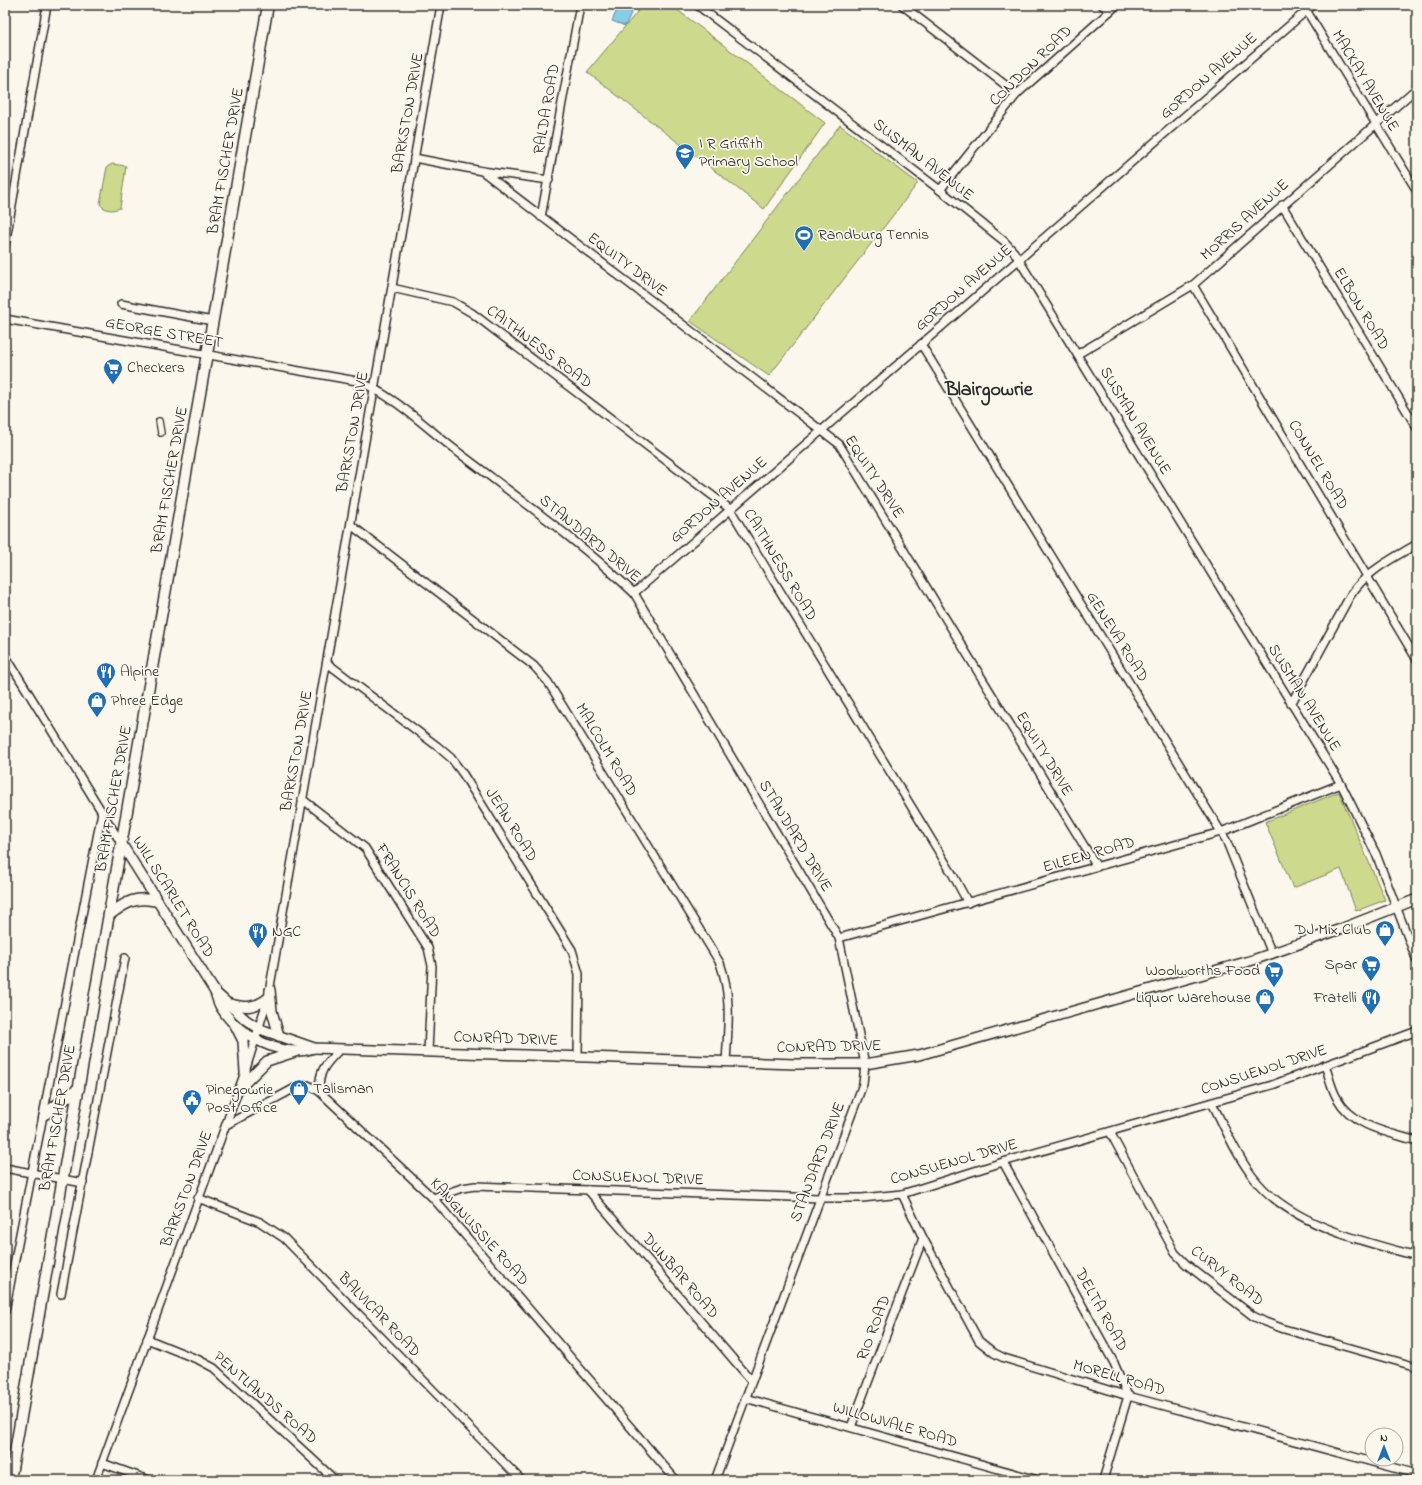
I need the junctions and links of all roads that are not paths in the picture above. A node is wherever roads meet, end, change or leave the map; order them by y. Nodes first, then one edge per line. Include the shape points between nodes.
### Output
1 (47, 5) edge
2 (268, 5) edge
3 (441, 5) edge
4 (580, 5) edge
5 (697, 5) edge
6 (902, 5) edge
7 (1102, 5) edge
8 (1117, 5) edge
9 (1313, 5) edge
10 (1305, 8) edge
11 (1110, 11) junction
12 (1417, 88) edge
13 (1017, 94) junction
14 (1376, 125) junction
15 (414, 158) junction
16 (482, 171) junction
17 (548, 180) junction
18 (940, 190) junction
19 (1417, 192) edge
20 (1282, 205) junction
21 (541, 217) junction
22 (5, 245) edge
23 (1019, 258) junction
24 (1193, 285) junction
25 (392, 288) junction
26 (121, 304) dead end
27 (5, 319) edge
28 (213, 321) junction
29 (921, 344) junction
30 (1078, 354) junction
31 (208, 355) junction
32 (318, 374) joint
33 (375, 389) junction
34 (159, 421) dead end
35 (1417, 428) edge
36 (821, 431) junction
37 (162, 433) dead end
38 (730, 509) junction
39 (351, 525) junction
40 (1417, 544) edge
41 (1367, 574) junction
42 (634, 593) junction
43 (5, 655) edge
44 (1417, 660) edge
45 (327, 663) junction
46 (1292, 704) junction
47 (1341, 784) junction
48 (302, 799) junction
49 (102, 812) junction
50 (1221, 832) junction
51 (121, 843) junction
52 (1097, 867) junction
53 (1417, 899) edge
54 (157, 901) junction
55 (968, 903) junction
56 (1396, 907) junction
57 (109, 915) junction
58 (839, 938) junction
59 (1272, 954) junction
60 (125, 958) dead end
61 (1417, 961) edge
62 (215, 992) junction
63 (269, 994) junction
64 (231, 1004) junction
65 (232, 1021) junction
66 (260, 1029) junction
67 (1417, 1031) edge
68 (279, 1036) junction
69 (257, 1039) junction
70 (314, 1048) junction
71 (340, 1049) junction
72 (298, 1051) junction
73 (428, 1052) junction
74 (578, 1056) junction
75 (726, 1062) junction
76 (865, 1064) junction
77 (1325, 1065) junction
78 (246, 1072) junction
79 (79, 1088) junction
80 (239, 1089) junction
81 (319, 1091) junction
82 (1212, 1103) junction
83 (45, 1114) junction
84 (226, 1125) junction
85 (1110, 1132) junction
86 (1417, 1141) edge
87 (1003, 1162) junction
88 (5, 1168) edge
89 (33, 1174) junction
90 (63, 1179) junction
91 (83, 1183) junction
92 (588, 1190) junction
93 (902, 1194) junction
94 (198, 1198) junction
95 (433, 1198) junction
96 (820, 1198) junction
97 (923, 1238) junction
98 (1417, 1256) edge
99 (61, 1294) dead end
100 (5, 1311) edge
101 (146, 1339) junction
102 (1417, 1367) edge
103 (751, 1380) junction
104 (1128, 1396) junction
105 (745, 1398) junction
106 (851, 1428) junction
107 (102, 1463) junction
108 (1417, 1474) edge
109 (10, 1480) edge
110 (96, 1480) edge
111 (149, 1480) edge
112 (335, 1480) edge
113 (522, 1480) edge
114 (676, 1480) edge
115 (715, 1480) edge
116 (1038, 1480) edge
117 (1103, 1480) edge

1 - 22 street
2 - 28 main road, BRAM FISCHER DRIVE
3 - 15 street, BARKSTON DRIVE
4 - 17 street, RALDA ROAD
5 - 18 street, SUSMAN AVENUE
6 - 13 street
7 - 11 street
8 - 11 street, CONDON ROAD
9 - 10 street, GORDON AVENUE
10 - 14 street, MACKAY AVENUE
10 - 23 street, GORDON AVENUE
11 - 13 street, CONDON ROAD
12 - 14 street, MORRIS AVENUE
13 - 18 street, CONDON ROAD
14 - 19 street, MACKAY AVENUE
14 - 20 street, MORRIS AVENUE
15 - 16 street, EQUITY DRIVE
15 - 25 street, BARKSTON DRIVE
16 - 17 street, EQUITY DRIVE
16 - 21 street, EQUITY DRIVE
17 - 21 street, RALDA ROAD
18 - 23 street, SUSMAN AVENUE via 1004,240
20 - 24 street, MORRIS AVENUE
20 - 35 street, ELBON ROAD
21 - 36 street, EQUITY DRIVE
23 - 29 street, GORDON AVENUE
23 - 30 street, SUSMAN AVENUE
24 - 30 street, MORRIS AVENUE
24 - 41 street, CONNEL ROAD
25 - 33 street, BARKSTON DRIVE
25 - 38 street, CAITHNESS ROAD via 442,299 460,306
26 - 28 street
27 - 31 street, GEORGE STREET
28 - 31 main road, BRAM FISCHER DRIVE
29 - 36 street, GORDON AVENUE
29 - 50 street, GENEVA ROAD
30 - 46 street, SUSMAN AVENUE
31 - 32 street, GEORGE STREET
31 - 51 main road, BRAM FISCHER DRIVE
32 - 33 street, STANDARD DRIVE via 357,381
33 - 39 street, BARKSTON DRIVE
33 - 42 street, STANDARD DRIVE via 552,525
34 - 37 street
36 - 38 street, GORDON AVENUE
36 - 52 street, EQUITY DRIVE via 841,447
38 - 42 street, GORDON AVENUE
38 - 55 street, CAITHNESS ROAD
39 - 45 street, BARKSTON DRIVE
39 - 75 street, MALCOLM ROAD via 534,666 548,682 720,963 726,980 729,1008
40 - 41 street
41 - 44 street, CONNEL ROAD
41 - 46 street via 1350,596
42 - 58 street, STANDARD DRIVE
43 - 49 street, WILL SCARLET ROAD
45 - 48 street, BARKSTON DRIVE
45 - 74 street, JEAN ROAD via 437,746 451,758 463,774 572,950 579,974
46 - 47 street, SUSMAN AVENUE
47 - 50 street, EILEEN ROAD
47 - 56 street, SUSMAN AVENUE via 1364,828
48 - 63 street, BARKSTON DRIVE
48 - 73 street, FRANCIS ROAD via 365,848 428,948 432,980
49 - 51 street, WILL SCARLET ROAD
49 - 83 street, BRAM FISCHER DRIVE
50 - 52 street, EILEEN ROAD
50 - 59 street, GENEVA ROAD via 1237,865
51 - 54 street, WILL SCARLET ROAD
51 - 57 main road, BRAM FISCHER DRIVE
52 - 55 street, EILEEN ROAD
53 - 56 street, CONRAD DRIVE
54 - 57 main road via 146,898 134,899
54 - 62 street, WILL SCARLET ROAD
55 - 58 street, EILEEN ROAD
56 - 59 street, CONRAD DRIVE
56 - 61 street, SUSMAN AVENUE
57 - 79 main road, BRAM FISCHER DRIVE
58 - 76 street, STANDARD DRIVE
59 - 76 street, CONRAD DRIVE via 906,1058
60 - 91 street
62 - 64 street, WILL SCARLET ROAD
62 - 65 street, WILL SCARLET ROAD via 221,1008
63 - 64 street via 254,1007
63 - 66 street, BARKSTON DRIVE
63 - 68 street
64 - 66 street, WILL SCARLET ROAD via 246,1020
65 - 69 street, WILL SCARLET ROAD
65 - 78 street via 243,1041
66 - 68 street, CONRAD DRIVE
66 - 69 street, BARKSTON DRIVE
67 - 77 street, CONSUENOL DRIVE
68 - 70 street, CONRAD DRIVE
69 - 72 street, CONRAD DRIVE via 279,1048
69 - 78 street, BARKSTON DRIVE
70 - 71 street, CONRAD DRIVE
70 - 72 street, CONRAD DRIVE
71 - 73 street, CONRAD DRIVE
71 - 81 street via 323,1067
72 - 80 street via 267,1061
73 - 74 street, CONRAD DRIVE
74 - 75 street, CONRAD DRIVE
75 - 76 street, CONRAD DRIVE
76 - 96 street, STANDARD DRIVE via 863,1084
77 - 82 street, CONSUENOL DRIVE via 1272,1085
77 - 86 street via 1337,1098 1345,1110 1363,1123
78 - 80 street, BARKSTON DRIVE
79 - 83 main road
79 - 90 main road, BRAM FISCHER DRIVE
80 - 84 street, BARKSTON DRIVE
81 - 84 street, KANGNUSSIE ROAD via 308,1085 295,1088
81 - 95 street, KANGNUSSIE ROAD
82 - 85 street, CONSUENOL DRIVE
82 - 98 street via 1241,1160 1253,1178 1269,1194 1325,1229
83 - 89 street, BRAM FISCHER DRIVE
84 - 94 street, BARKSTON DRIVE
85 - 87 street, CONSUENOL DRIVE
85 - 102 street, CURVY ROAD via 1175,1253 1253,1316 1284,1329
87 - 93 street, CONSUENOL DRIVE
87 - 104 street, DELTA ROAD via 1114,1363
88 - 89 street
89 - 90 street
89 - 100 street, BRAM FISCHER DRIVE
90 - 91 street
90 - 109 main road, BRAM FISCHER DRIVE
91 - 99 street
92 - 95 street, CONSUENOL DRIVE via 476,1186
92 - 96 street, CONSUENOL DRIVE
92 - 103 street, DUNBAR ROAD
93 - 96 street, CONSUENOL DRIVE via 862,1198
93 - 97 street, MORELL ROAD
94 - 101 street, BARKSTON DRIVE
94 - 113 street, BALVICAR ROAD via 260,1222 284,1238
95 - 114 street, KANGNUSSIE ROAD
96 - 103 street, STANDARD DRIVE
97 - 104 street, MORELL ROAD via 979,1341 985,1347 1004,1358
97 - 106 street, RIO ROAD
101 - 107 street, BARKSTON DRIVE
101 - 112 street, PENTLANDS ROAD via 214,1368
103 - 105 street, STANDARD DRIVE
104 - 108 street, MORELL ROAD
104 - 117 street
105 - 106 street, WILLOWVALE ROAD
105 - 115 street, STANDARD DRIVE
106 - 116 street, WILLOWVALE ROAD
107 - 110 street, BARKSTON DRIVE
107 - 111 street

